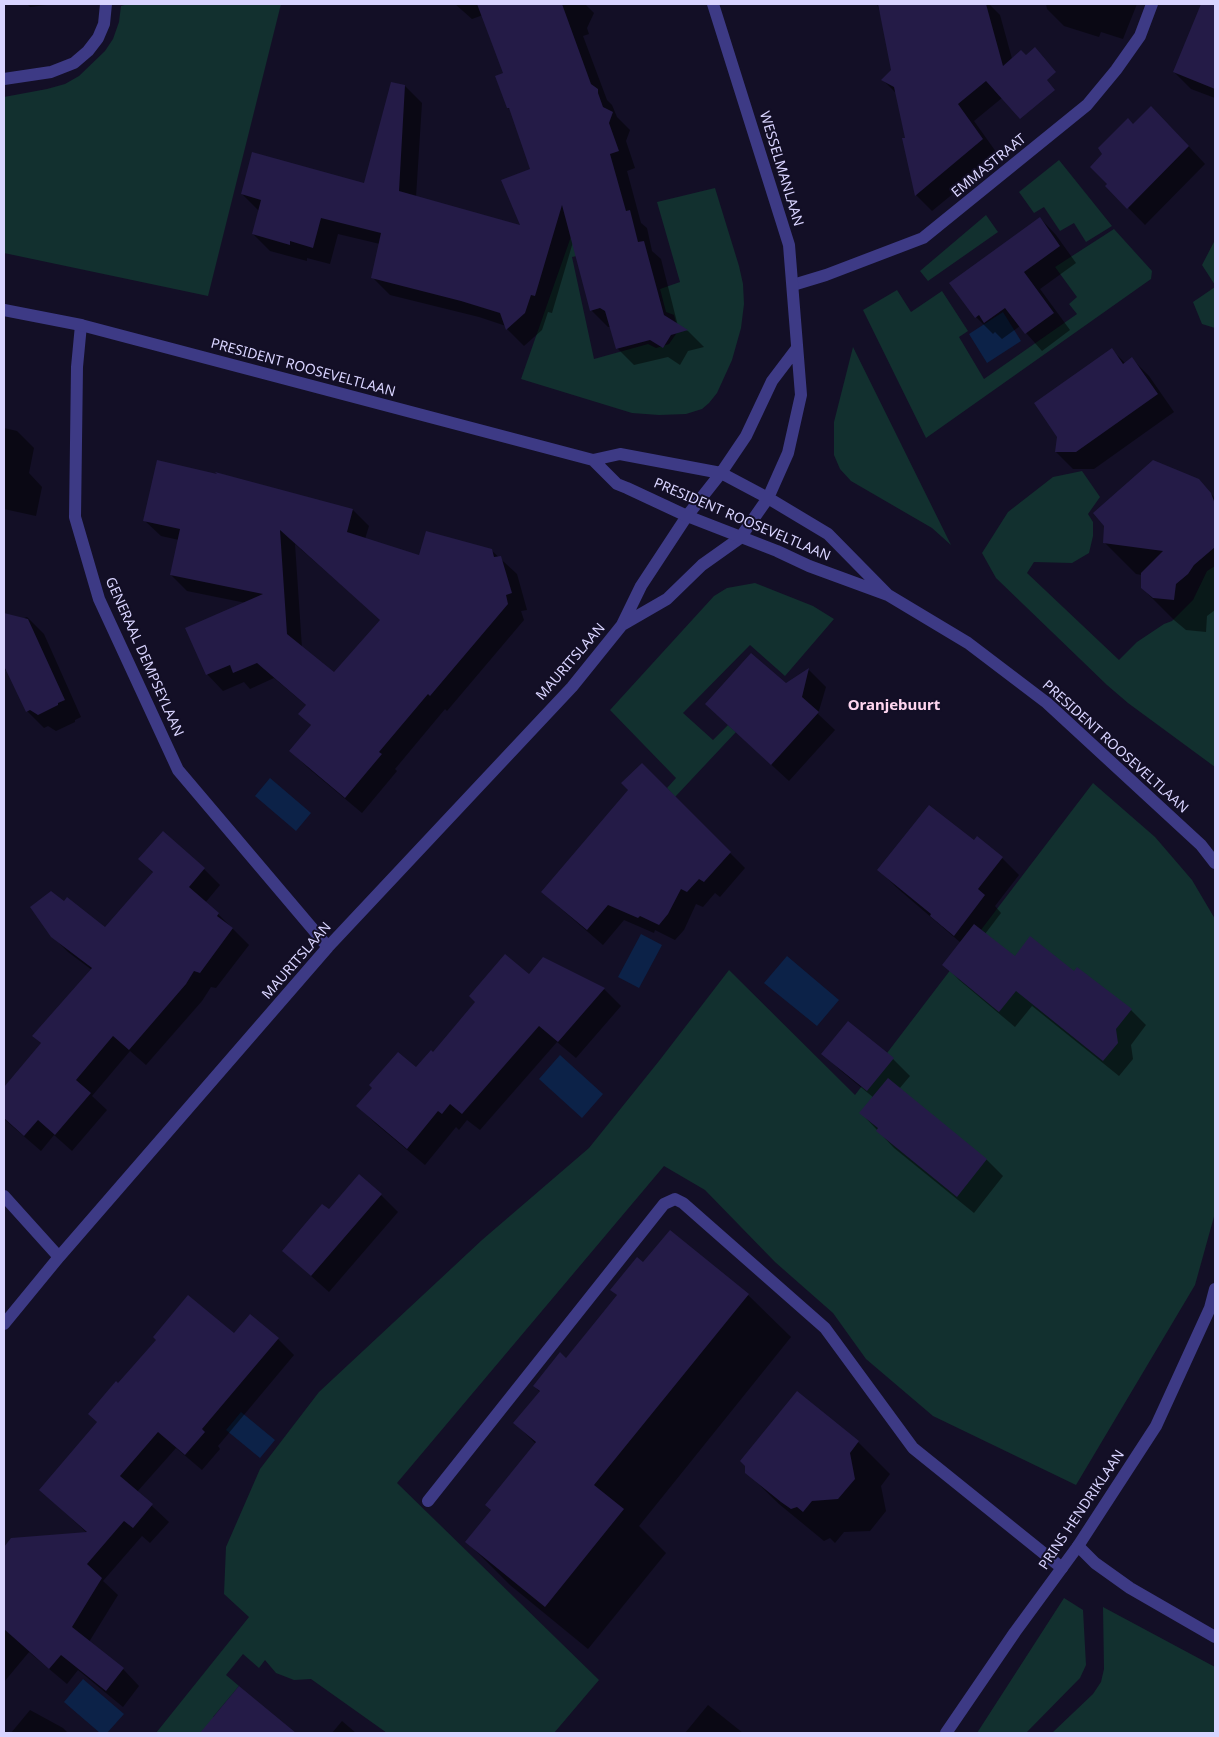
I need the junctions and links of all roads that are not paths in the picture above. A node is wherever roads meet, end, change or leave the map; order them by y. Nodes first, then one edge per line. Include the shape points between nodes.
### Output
1 (106, 4) edge
2 (713, 4) edge
3 (1152, 4) edge
4 (4, 79) edge
5 (793, 285) junction
6 (4, 310) edge
7 (81, 325) junction
8 (797, 348) junction
9 (593, 460) junction
10 (721, 473) junction
11 (768, 498) junction
12 (687, 516) junction
13 (740, 538) junction
14 (888, 595) junction
15 (622, 625) junction
16 (1215, 863) edge
17 (328, 947) junction
18 (4, 1196) edge
19 (59, 1257) junction
20 (1215, 1289) edge
21 (4, 1324) edge
22 (428, 1500) dead end
23 (1078, 1546) junction
24 (1062, 1568) junction
25 (1215, 1637) edge
26 (946, 1733) edge

1 - 4 street via 104,24 98,38 74,63 50,72
2 - 5 street, WESSELMANLAAN via 789,244
3 - 5 street, EMMASTRAAT via 1140,36 1087,105 923,238
5 - 8 street, WESSELMANLAAN
6 - 7 street, PRESIDENT ROOSEVELTLAAN
7 - 9 street, PRESIDENT ROOSEVELTLAAN
7 - 17 street, GENERAAL DEMPSEYLAAN via 77,367 75,517 99,599 178,770
8 - 10 street via 772,381 746,436
8 - 11 street, WESSELMANLAAN via 801,395 788,453
9 - 10 street, PRESIDENT ROOSEVELTLAAN via 620,454
9 - 12 street, PRESIDENT ROOSEVELTLAAN via 617,484
10 - 11 street, PRESIDENT ROOSEVELTLAAN
10 - 12 street, MAURITSLAAN
11 - 13 street, MAURITSLAAN
11 - 14 street, PRESIDENT ROOSEVELTLAAN via 828,534
12 - 13 street, PRESIDENT ROOSEVELTLAAN
12 - 15 street, MAURITSLAAN via 642,586
13 - 14 street, PRESIDENT ROOSEVELTLAAN
13 - 15 street, MAURITSLAAN via 702,565 667,599
14 - 16 street, PRESIDENT ROOSEVELTLAAN via 968,643 1048,703 1201,845
15 - 17 street, MAURITSLAAN via 572,687
17 - 19 street, MAURITSLAAN
18 - 19 street
19 - 21 street, MAURITSLAAN
20 - 23 street, PRINS HENDRIKLAAN via 1210,1308 1156,1426
22 - 24 street via 664,1204 675,1199 825,1328 914,1448
23 - 24 street, PRINS HENDRIKLAAN
23 - 25 street via 1095,1563 1130,1588
24 - 26 street, PRINS HENDRIKLAAN

